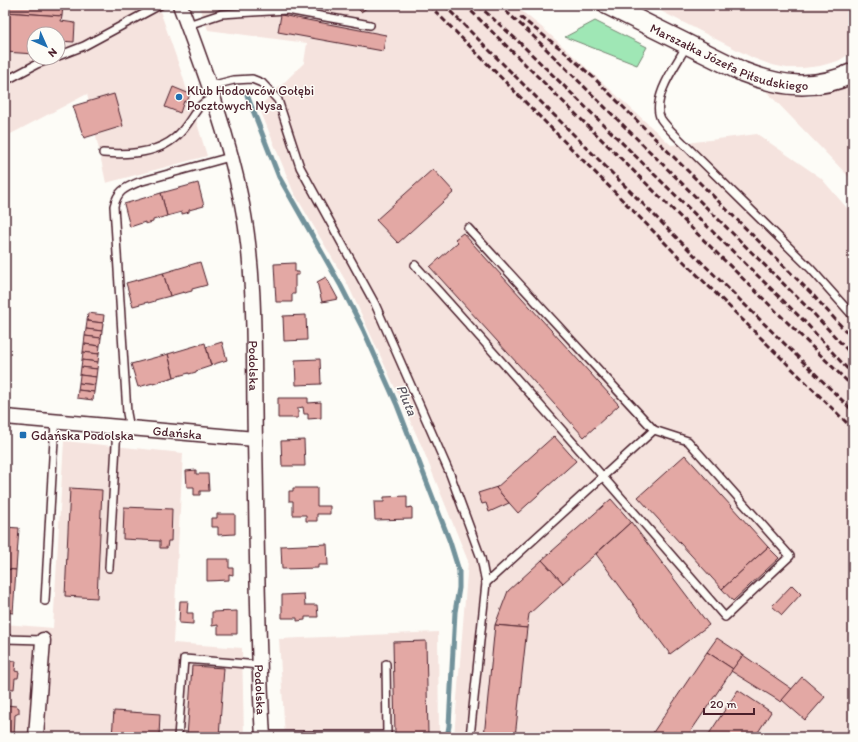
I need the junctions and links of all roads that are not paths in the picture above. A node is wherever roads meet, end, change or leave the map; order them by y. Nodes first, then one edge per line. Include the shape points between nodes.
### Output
1 (160, 5) edge
2 (180, 5) edge
3 (608, 5) edge
4 (188, 25) junction
5 (370, 25) dead end
6 (687, 44) junction
7 (66, 53) edge
8 (34, 66) edge
9 (853, 73) edge
10 (5, 81) edge
11 (211, 91) junction
12 (103, 154) dead end
13 (230, 157) junction
14 (468, 228) dead end
15 (415, 266) dead end
16 (853, 316) edge
17 (5, 417) edge
18 (55, 422) junction
19 (123, 428) junction
20 (654, 430) junction
21 (255, 439) junction
22 (604, 476) junction
23 (109, 568) dead end
24 (486, 583) junction
25 (45, 601) dead end
26 (5, 639) edge
27 (43, 640) joint
28 (386, 664) dead end
29 (260, 665) junction
30 (263, 736) edge
31 (36, 737) edge
32 (178, 737) edge
33 (470, 737) edge

1 - 7 lane via 84,46
2 - 4 street, Podolska
3 - 6 main road, Marszałka Józefa Piłsudskiego
4 - 5 lane via 220,14 287,10
4 - 11 street, Podolska
6 - 9 main road, Marszałka Józefa Piłsudskiego via 742,72 773,82 811,85
6 - 16 lane via 662,91 658,106 661,119 811,269
8 - 10 lane
11 - 12 lane via 170,143 136,153
11 - 13 street, Podolska
11 - 24 lane via 234,80 252,79 262,83 278,100 300,168 375,304 450,474 481,558
13 - 19 lane via 139,182 125,188 116,197 114,206 127,413
13 - 21 street, Podolska via 242,206 251,269
14 - 20 lane
15 - 22 lane
17 - 18 street, Gdańska
18 - 19 street, Gdańska
18 - 25 lane
19 - 21 street, Gdańska
19 - 23 lane
20 - 22 lane
20 - 22 lane via 688,441 790,556 725,617
21 - 29 street, Podolska
22 - 24 lane
24 - 33 lane
26 - 27 lane
27 - 31 street
28 - 30 lane via 387,735
29 - 30 street, Podolska
29 - 32 lane via 184,659

